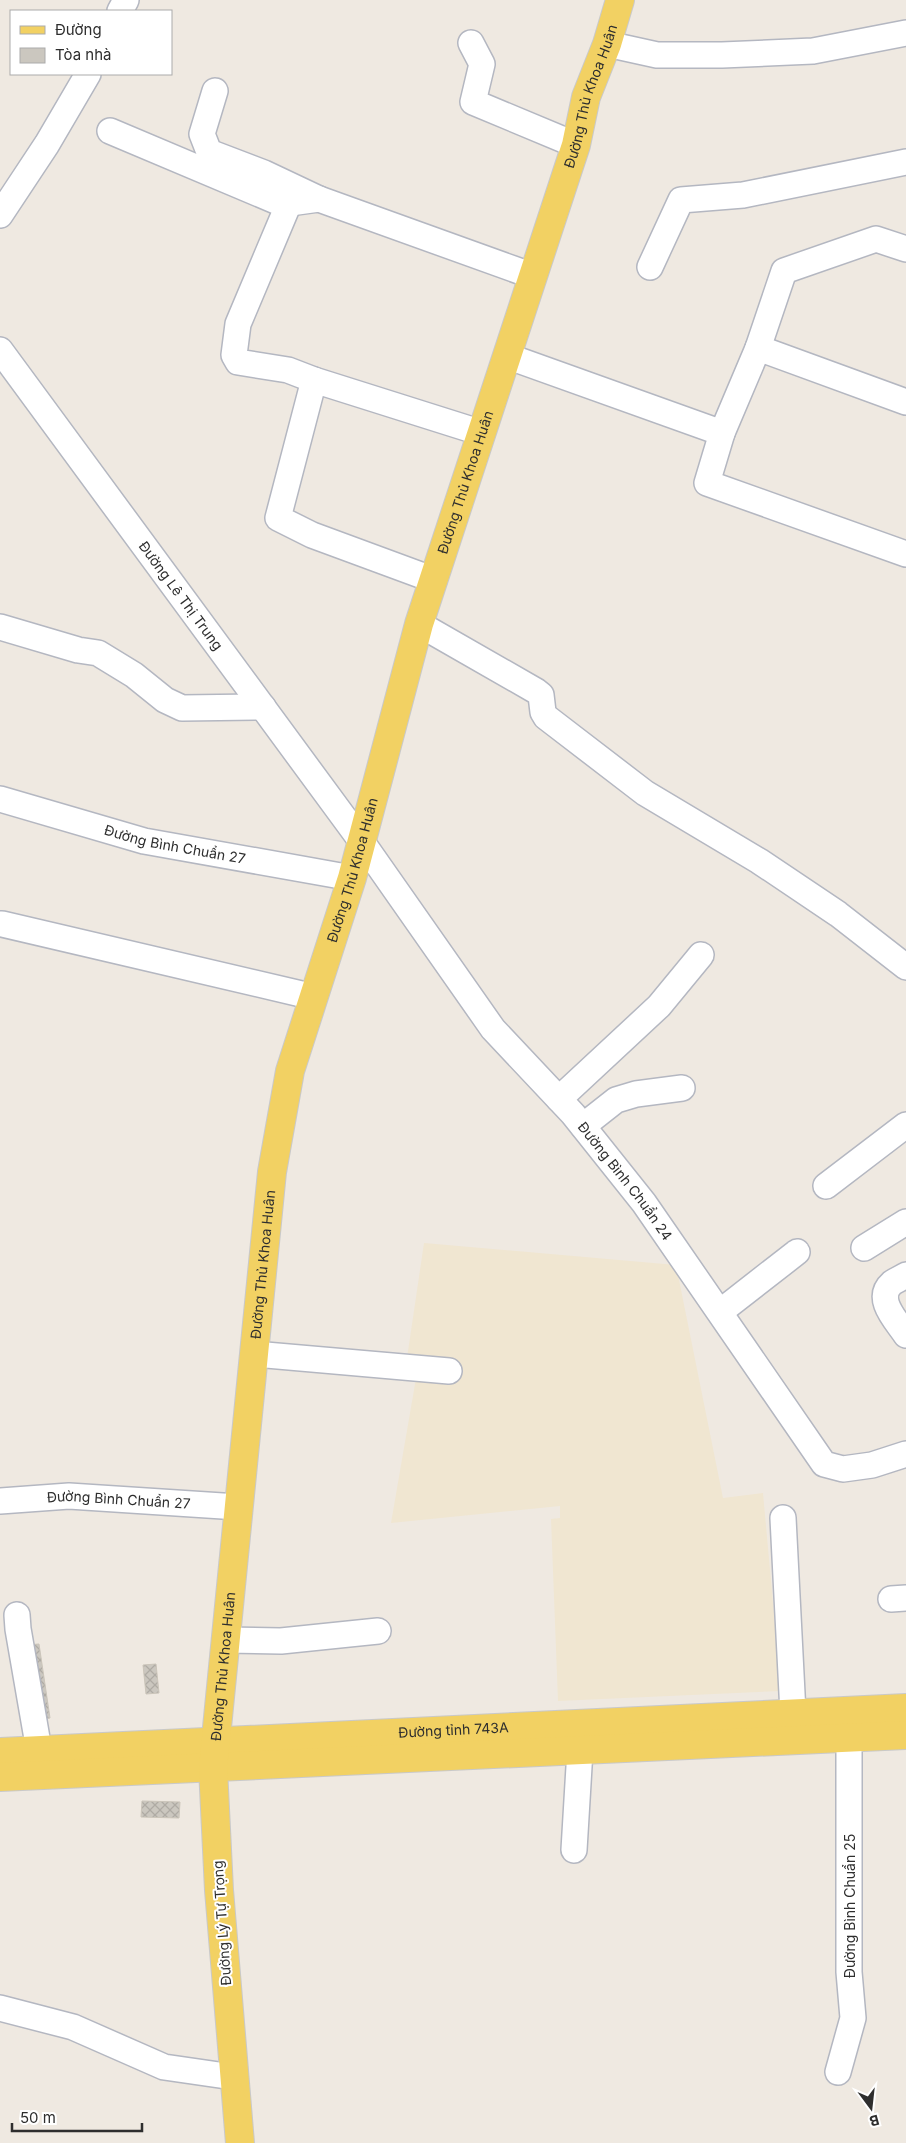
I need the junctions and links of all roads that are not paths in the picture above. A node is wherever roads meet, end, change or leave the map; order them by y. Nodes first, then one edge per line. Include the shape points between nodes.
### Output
1 (620, 0) edge
2 (906, 33) edge
3 (471, 43) dead end
4 (607, 44) junction
5 (87, 75) edge
6 (215, 91) dead end
7 (110, 131) dead end
8 (576, 145) junction
9 (906, 162) edge
10 (319, 199) junction
11 (289, 203) junction
12 (0, 215) edge
13 (906, 249) edge
14 (650, 267) dead end
15 (533, 276) junction
16 (758, 348) junction
17 (0, 350) edge
18 (507, 356) junction
19 (314, 380) junction
20 (906, 402) edge
21 (482, 433) junction
22 (722, 433) junction
23 (906, 554) edge
24 (434, 580) junction
25 (419, 624) junction
26 (0, 627) edge
27 (262, 708) junction
28 (0, 799) edge
29 (362, 842) junction
30 (352, 878) junction
31 (2, 924) dead end
32 (701, 955) dead end
33 (906, 967) edge
34 (314, 997) junction
35 (682, 1088) dead end
36 (559, 1099) junction
37 (906, 1125) edge
38 (583, 1126) junction
39 (826, 1186) dead end
40 (906, 1222) edge
41 (864, 1248) dead end
42 (797, 1252) dead end
43 (906, 1275) edge
44 (720, 1312) junction
45 (906, 1335) edge
46 (254, 1354) junction
47 (449, 1371) dead end
48 (906, 1454) edge
49 (0, 1501) edge
50 (238, 1507) junction
51 (783, 1518) dead end
52 (17, 1615) dead end
53 (378, 1630) dead end
54 (225, 1640) junction
55 (906, 1708) edge
56 (793, 1713) junction
57 (906, 1735) edge
58 (849, 1737) junction
59 (39, 1750) junction
60 (580, 1750) junction
61 (0, 1752) edge
62 (214, 1755) junction
63 (0, 1777) edge
64 (574, 1850) dead end
65 (0, 2008) edge
66 (838, 2072) dead end
67 (233, 2077) junction
68 (240, 2143) edge

1 - 4 main road, Đường Thủ Khoa Huân
2 - 4 street via 813,50 722,55 658,55
3 - 8 street via 482,64 473,102
4 - 8 main road, Đường Thủ Khoa Huân via 586,97
5 - 12 street
6 - 10 street via 202,134 209,152
7 - 11 street via 283,204
8 - 15 main road, Đường Thủ Khoa Huân
9 - 14 street via 743,194 681,200
10 - 11 street
10 - 15 street
11 - 19 street via 238,324 234,355 238,362 288,370
13 - 16 street via 876,239 784,272
15 - 18 main road, Đường Thủ Khoa Huân
16 - 20 street
16 - 22 street
17 - 27 street, Đường Lê Thị Trung
18 - 21 main road, Đường Thủ Khoa Huân
18 - 22 street
19 - 21 street
19 - 24 street via 278,518 312,535
21 - 24 main road, Đường Thủ Khoa Huân
22 - 23 street via 707,483
24 - 25 main road, Đường Thủ Khoa Huân
25 - 29 main road, Đường Thủ Khoa Huân
25 - 33 street via 536,691 541,695 546,717 644,793 838,914
26 - 27 street via 98,653 165,700 182,708
27 - 29 street, Đường Lê Thị Trung
28 - 30 street, Đường Bình Chuẩn 27 via 144,842
29 - 30 main road, Đường Thủ Khoa Huân
29 - 36 street, Đường Bình Chuẩn 24 via 493,1028
30 - 34 main road, Đường Thủ Khoa Huân
31 - 34 street
32 - 36 street via 659,1006
34 - 46 main road, Đường Thủ Khoa Huân via 290,1072 272,1172
35 - 38 street via 616,1100
36 - 38 street, Đường Bình Chuẩn 24
37 - 39 street
38 - 44 street, Đường Bình Chuẩn 24 via 644,1203
40 - 41 street
42 - 44 street
43 - 45 street via 891,1284 885,1303
44 - 48 street, Đường Bình Chuẩn 24 via 824,1464 843,1469 872,1465
46 - 47 street
46 - 50 main road, Đường Thủ Khoa Huân
49 - 50 street, Đường Bình Chuẩn 27 via 69,1496
50 - 54 main road, Đường Thủ Khoa Huân
51 - 56 street
52 - 59 street
53 - 54 street via 281,1641
54 - 62 main road, Đường Thủ Khoa Huân
55 - 56 main road, Đường tỉnh 743A
56 - 62 main road, Đường tỉnh 743A
57 - 58 main road, Đường tỉnh 743A
58 - 60 main road, Đường tỉnh 743A
58 - 66 street, Đường Bình Chuẩn 25 via 849,1972 853,2018
59 - 61 main road, Đường tỉnh 743A
59 - 62 main road, Đường tỉnh 743A
60 - 62 main road, Đường tỉnh 743A
60 - 64 street
62 - 63 main road, Đường tỉnh 743A
62 - 67 main road, Đường Lý Tự Trọng via 219,1890
65 - 67 street via 73,2027 164,2067
67 - 68 main road, Đường Lý Tự Trọng

